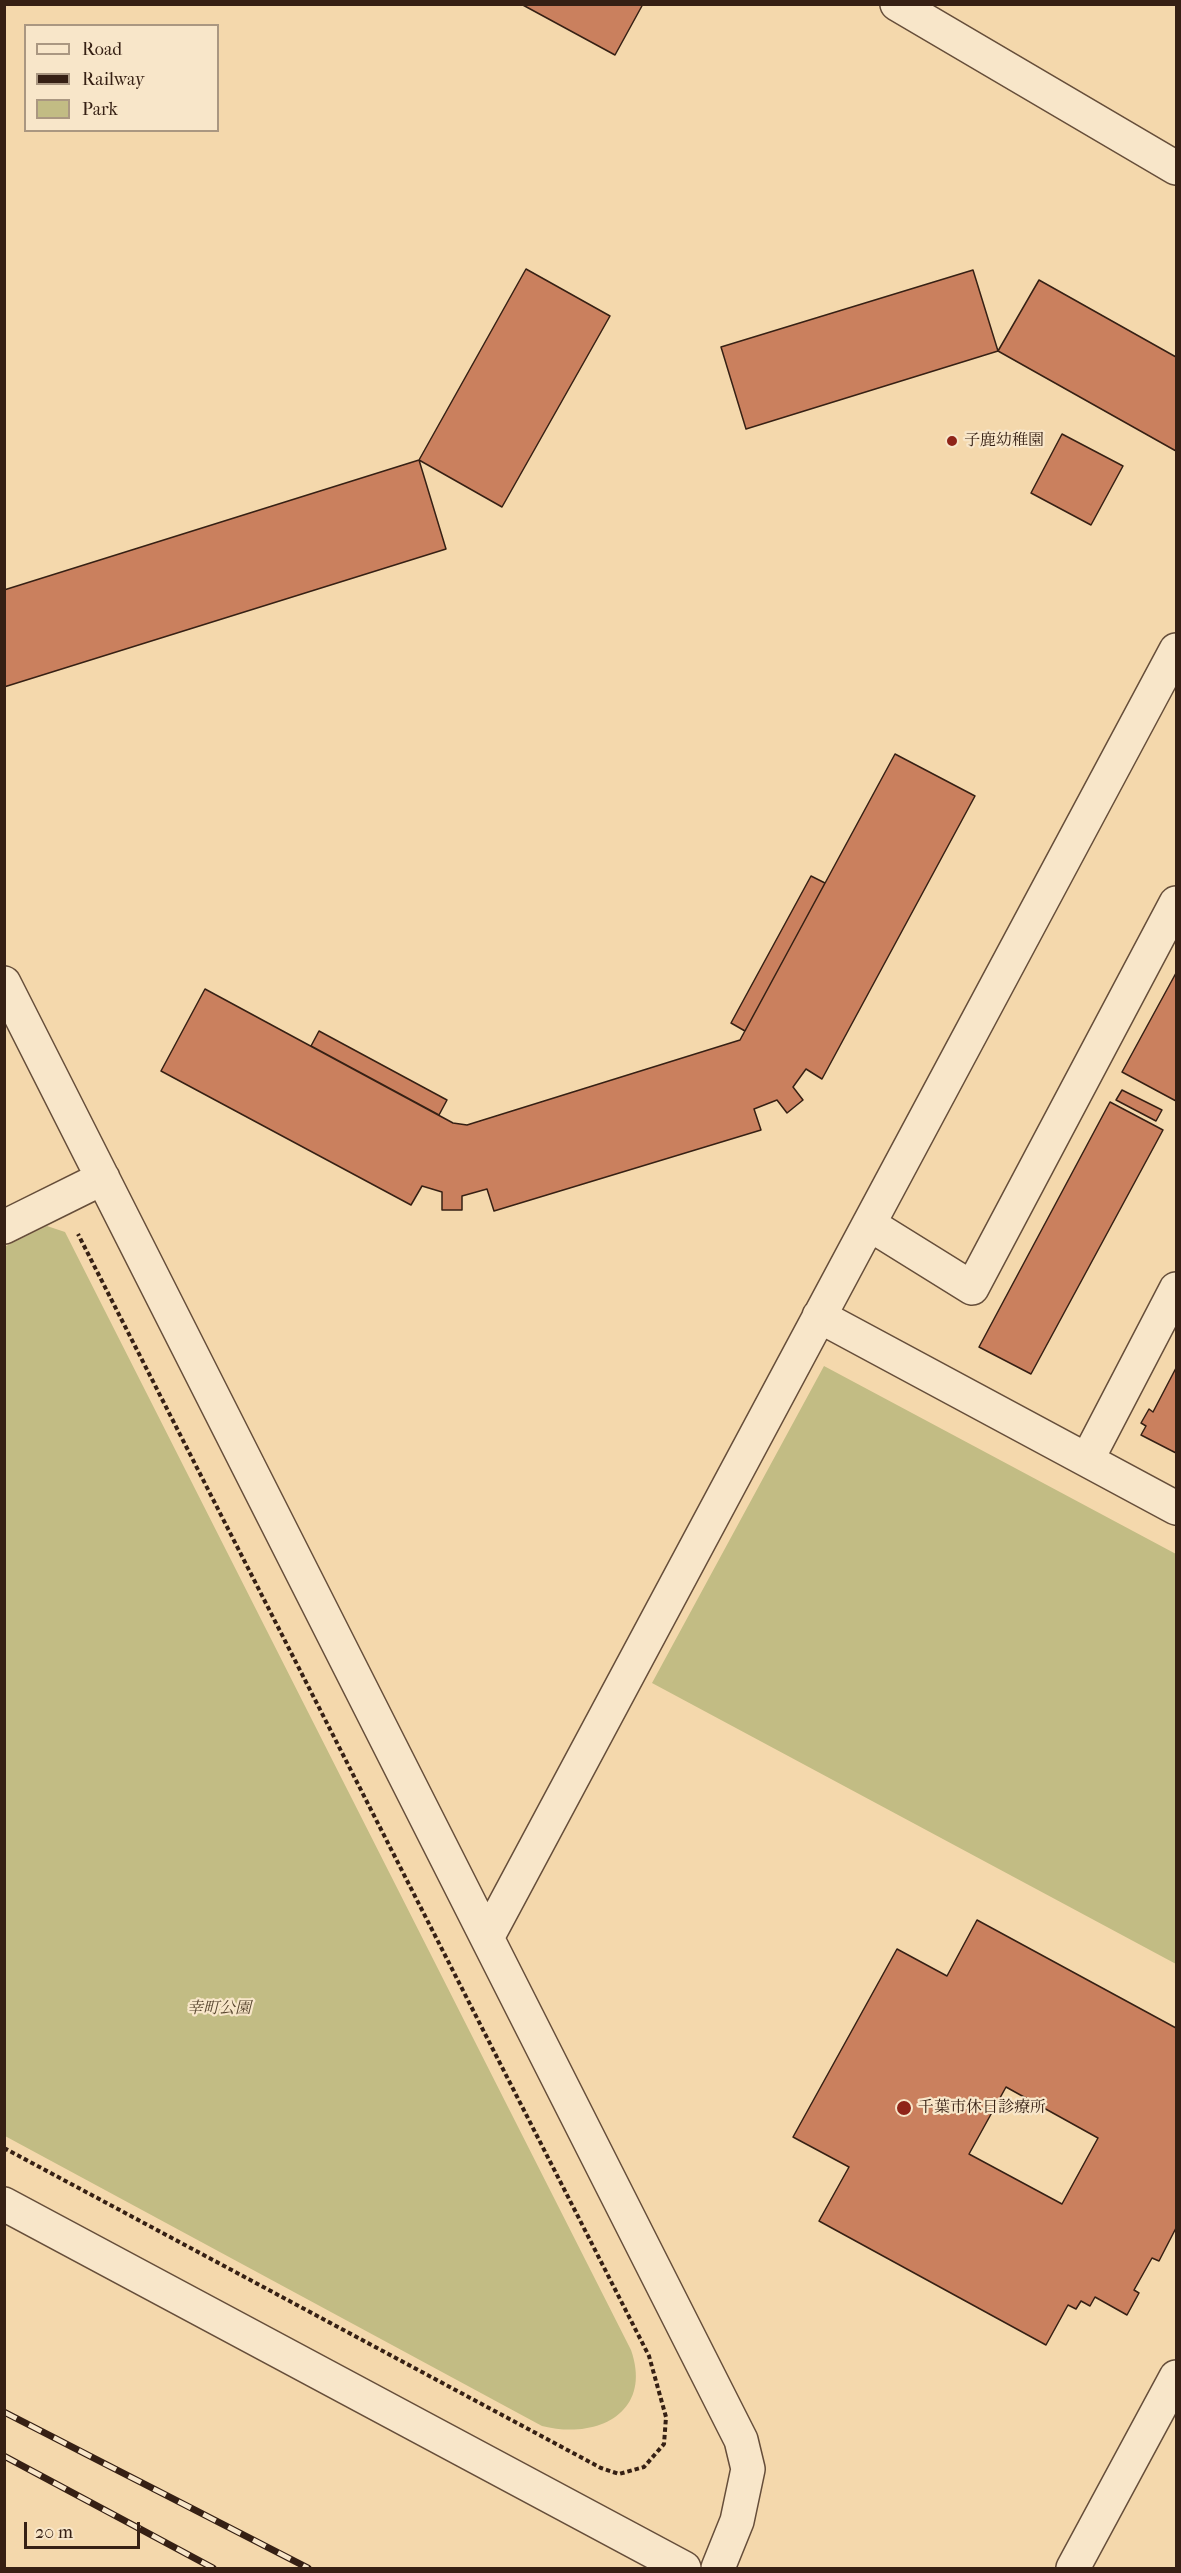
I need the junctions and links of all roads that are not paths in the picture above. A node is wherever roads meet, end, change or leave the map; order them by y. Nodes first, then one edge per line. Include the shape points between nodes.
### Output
1 (897, 4) edge
2 (1176, 168) edge
3 (1176, 650) edge
4 (1176, 903) edge
5 (4, 982) edge
6 (103, 1178) junction
7 (869, 1224) junction
8 (4, 1227) edge
9 (1176, 1288) edge
10 (819, 1316) junction
11 (1087, 1460) junction
12 (1176, 1508) edge
13 (488, 1936) junction
14 (4, 2204) edge
15 (1176, 2377) edge
16 (684, 2568) edge
17 (718, 2568) edge
18 (1073, 2568) edge

1 - 2 street
3 - 7 street
4 - 7 street via 972,1288
5 - 6 street
6 - 8 street
6 - 13 street
7 - 10 street
9 - 11 street
10 - 11 street
10 - 13 street
11 - 12 street
13 - 17 street via 741,2440 748,2469 737,2522
14 - 16 street
15 - 18 street

